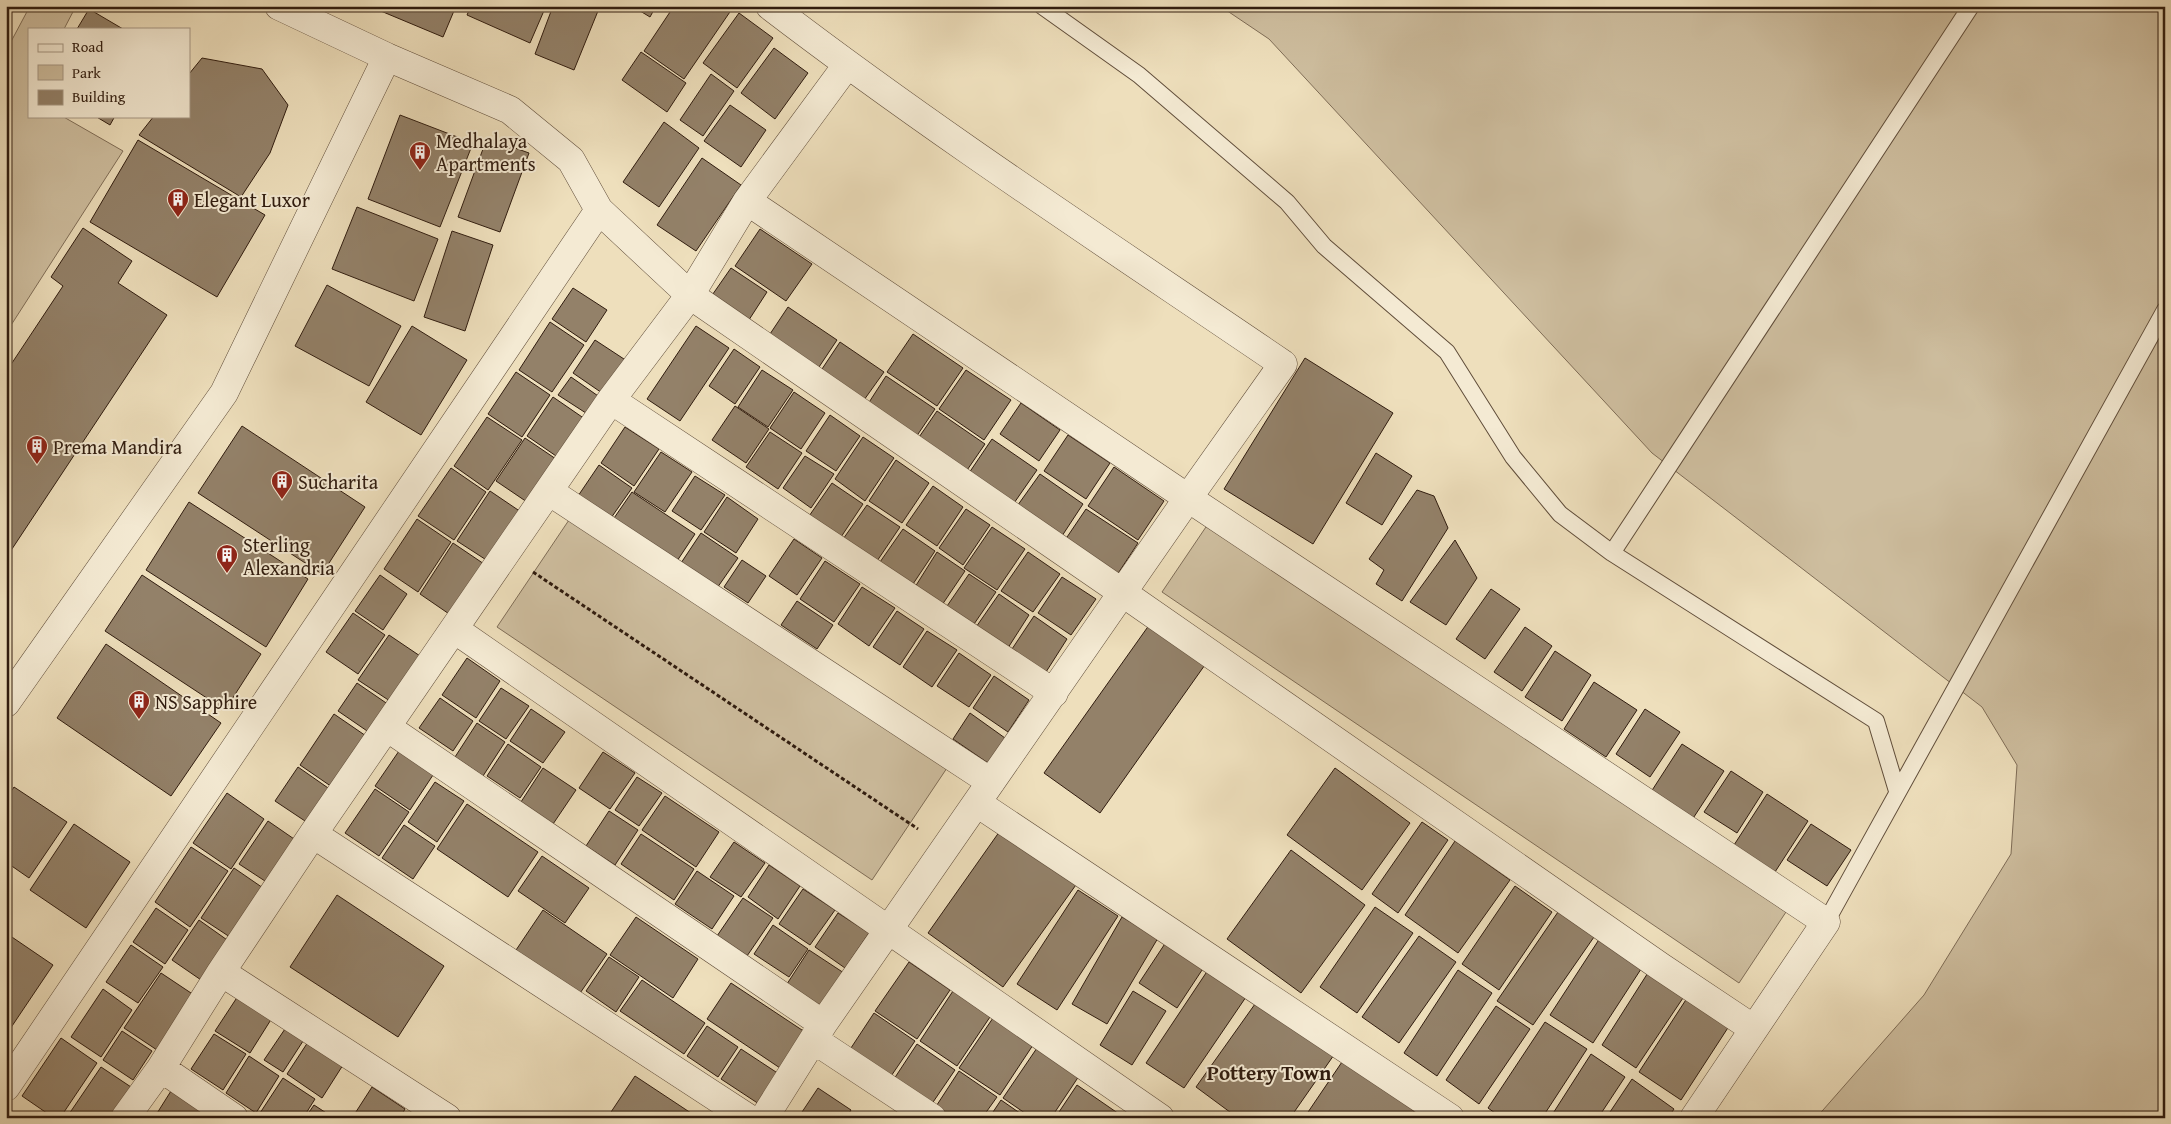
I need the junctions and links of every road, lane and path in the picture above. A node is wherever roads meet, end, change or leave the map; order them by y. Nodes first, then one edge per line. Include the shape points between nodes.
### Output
1 (279, 6) edge
2 (770, 6) edge
3 (1042, 6) edge
4 (1971, 6) edge
5 (388, 58) junction
6 (847, 65) junction
7 (747, 201) junction
8 (599, 210) junction
9 (690, 295) junction
10 (2165, 310) edge
11 (611, 400) junction
12 (550, 492) junction
13 (1188, 498) junction
14 (1612, 553) junction
15 (506, 554) junction
16 (1123, 593) junction
17 (454, 630) junction
18 (1054, 693) junction
19 (6, 703) edge
20 (388, 728) junction
21 (1896, 791) junction
22 (984, 793) junction
23 (313, 834) junction
24 (946, 847) junction
25 (1826, 922) junction
26 (888, 930) junction
27 (220, 972) junction
28 (1754, 1028) junction
29 (819, 1032) junction
30 (161, 1068) junction
31 (6, 1088) edge
32 (125, 1118) edge
33 (234, 1118) edge
34 (447, 1118) edge
35 (748, 1118) edge
36 (764, 1118) edge
37 (932, 1118) edge
38 (1160, 1118) edge
39 (1450, 1118) edge
40 (1694, 1118) edge

1 - 5 street
2 - 6 street
3 - 14 lane via 1139,75 1287,202 1324,246 1447,352 1513,457 1560,514
4 - 14 lane
5 - 8 street via 510,110 571,160
5 - 19 street via 224,394
6 - 7 street
6 - 13 street via 1283,364
7 - 9 street
7 - 13 street
8 - 9 street
8 - 31 street
9 - 11 street
9 - 16 street
10 - 21 lane
11 - 12 street
11 - 18 street
12 - 15 street
12 - 22 street
13 - 16 street
13 - 25 street
14 - 21 lane via 1876,721
15 - 17 street
15 - 24 path
16 - 18 street
16 - 28 street via 1661,967
17 - 20 street
17 - 26 street
18 - 22 street
20 - 23 street
20 - 29 street
21 - 25 lane
22 - 24 street
22 - 39 street
23 - 27 street
23 - 35 street
24 - 26 street
25 - 28 street
26 - 29 street
26 - 38 street
27 - 30 street
27 - 34 street
28 - 40 street
29 - 36 street
29 - 37 street
30 - 32 street
30 - 33 street

